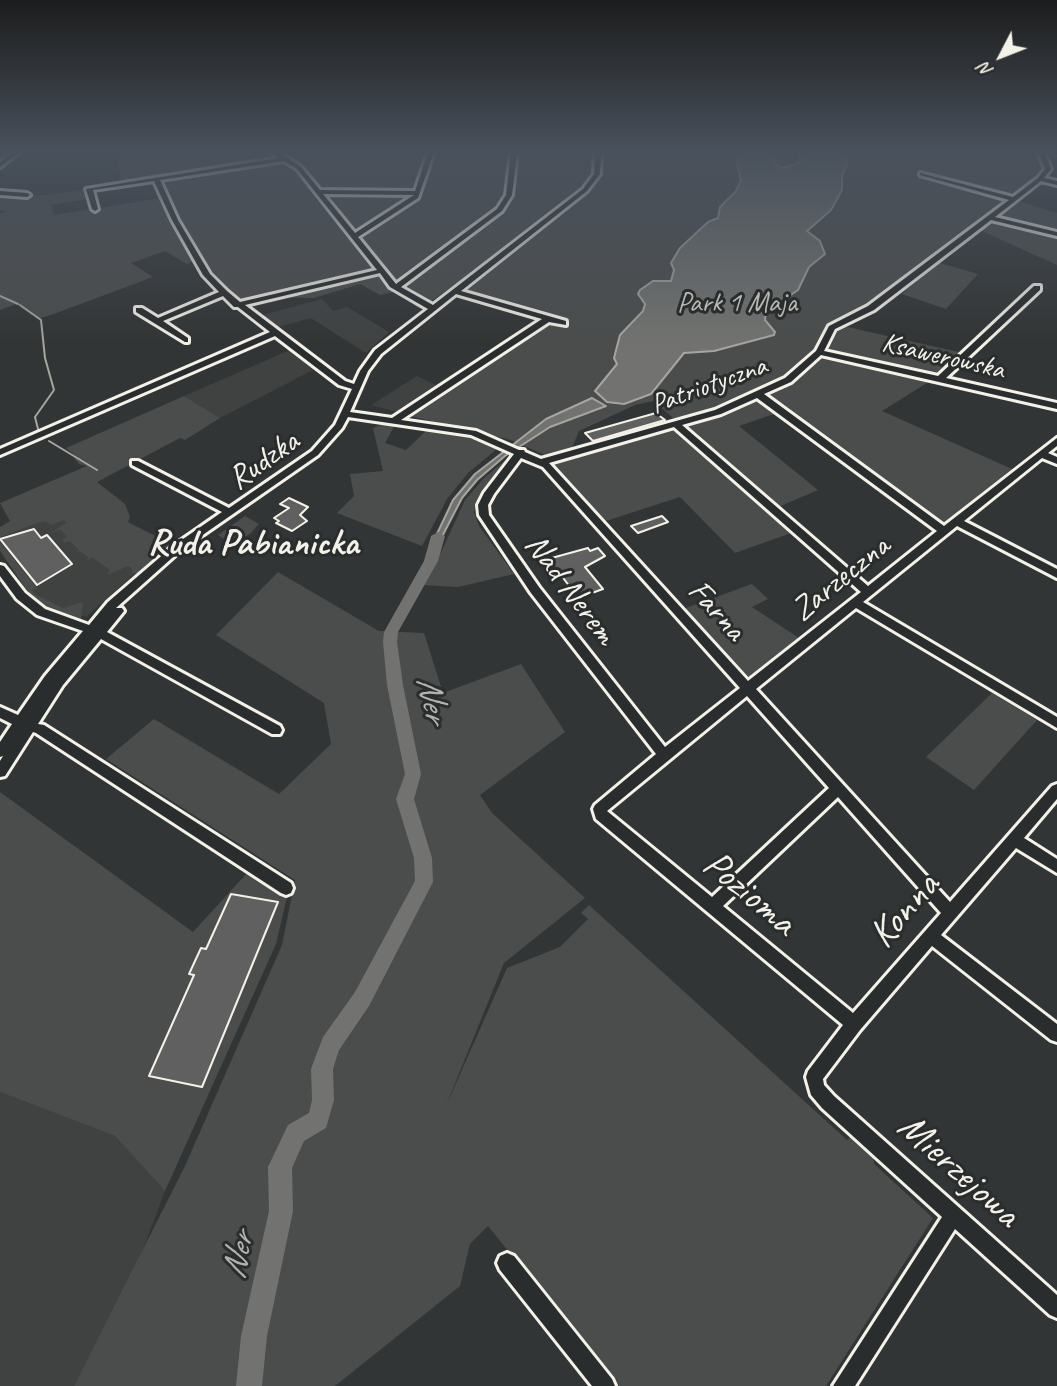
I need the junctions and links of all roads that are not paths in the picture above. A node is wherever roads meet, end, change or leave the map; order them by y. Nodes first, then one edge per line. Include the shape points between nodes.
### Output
1 (173, 217) edge
2 (338, 217) edge
3 (389, 217) edge
4 (491, 217) edge
5 (551, 217) edge
6 (989, 217) joint
7 (1057, 234) edge
8 (354, 237) junction
9 (380, 271) junction
10 (396, 287) junction
11 (1037, 288) dead end
12 (456, 292) junction
13 (224, 293) junction
14 (237, 305) junction
15 (434, 309) junction
16 (139, 310) dead end
17 (548, 319) junction
18 (157, 321) junction
19 (563, 323) dead end
20 (275, 333) junction
21 (185, 340) dead end
22 (819, 352) junction
23 (939, 380) junction
24 (357, 387) junction
25 (759, 395) junction
26 (1057, 406) edge
27 (351, 412) junction
28 (396, 419) junction
29 (677, 425) junction
30 (1057, 441) edge
31 (519, 451) junction
32 (0, 452) edge
33 (1042, 454) junction
34 (1057, 461) edge
35 (543, 462) junction
36 (135, 463) dead end
37 (229, 512) junction
38 (958, 522) junction
39 (945, 532) junction
40 (0, 569) edge
41 (1057, 574) edge
42 (869, 593) junction
43 (857, 603) junction
44 (94, 631) junction
45 (749, 689) junction
46 (0, 712) edge
47 (1057, 723) edge
48 (25, 724) junction
49 (276, 730) dead end
50 (0, 752) edge
51 (664, 755) junction
52 (0, 772) edge
53 (838, 788) junction
54 (1057, 790) edge
55 (601, 816) joint
56 (1014, 839) junction
57 (1057, 867) edge
58 (286, 888) dead end
59 (712, 907) junction
60 (950, 912) junction
61 (930, 935) junction
62 (853, 1024) junction
63 (1057, 1034) edge
64 (815, 1083) joint
65 (954, 1214) junction
66 (507, 1263) dead end
67 (1057, 1308) edge
68 (605, 1386) edge
69 (843, 1386) edge

1 - 13 street via 207,275
2 - 8 street
3 - 8 street
4 - 10 street
5 - 12 street, Rudzka
6 - 7 street
6 - 22 street, Patriotyczna via 871,308 832,328
8 - 9 street
9 - 10 street
9 - 14 street
10 - 15 street
11 - 23 street
12 - 15 street, Rudzka
12 - 17 street
13 - 14 street
13 - 18 street
14 - 20 street
15 - 24 street, Rudzka via 378,352
15 - 27 street, Rudzka via 379,360
16 - 18 street
17 - 19 street
17 - 28 street
18 - 21 street
20 - 24 street via 345,385
20 - 32 street
22 - 23 street, Ksawerowska
22 - 25 street, Patriotyczna via 788,380
23 - 26 street, Ksawerowska
24 - 27 street, Rudzka
25 - 29 street, Patriotyczna
25 - 39 street
27 - 28 street, Farna
27 - 37 street, Rudzka via 315,453
27 - 44 street, Rudzka via 344,432 322,455 185,551
28 - 31 street, Farna via 473,433
29 - 35 street, Patriotyczna
29 - 42 street
30 - 33 street, Zarzeczna
31 - 35 street, Farna
31 - 51 street, Nad Nerem via 489,493 484,516 535,590
33 - 34 street
33 - 38 street, Zarzeczna
35 - 45 street, Farna
36 - 37 street
37 - 44 street, Rudzka via 146,574
38 - 39 street, Zarzeczna
38 - 41 street
39 - 42 street, Zarzeczna
40 - 44 street via 36,609
42 - 43 street, Zarzeczna
43 - 45 street, Zarzeczna
43 - 47 street
44 - 48 street, Rudzka
44 - 49 street
45 - 51 street, Zarzeczna
45 - 53 street, Farna
46 - 48 street
48 - 50 street, Rudzka
48 - 52 street, Rudzka
48 - 58 street via 40,729
51 - 55 street, Zarzeczna via 602,806
53 - 59 street
53 - 60 street, Farna
54 - 56 street, Konna
55 - 59 street, Pozioma
56 - 57 street
56 - 60 street, Konna
59 - 62 street, Pozioma
60 - 61 street, Konna
61 - 62 street, Konna
61 - 63 street
62 - 64 street, Konna via 819,1066
64 - 65 street, Mierzejowa via 828,1102
65 - 67 street, Mierzejowa
65 - 69 street
66 - 68 street

